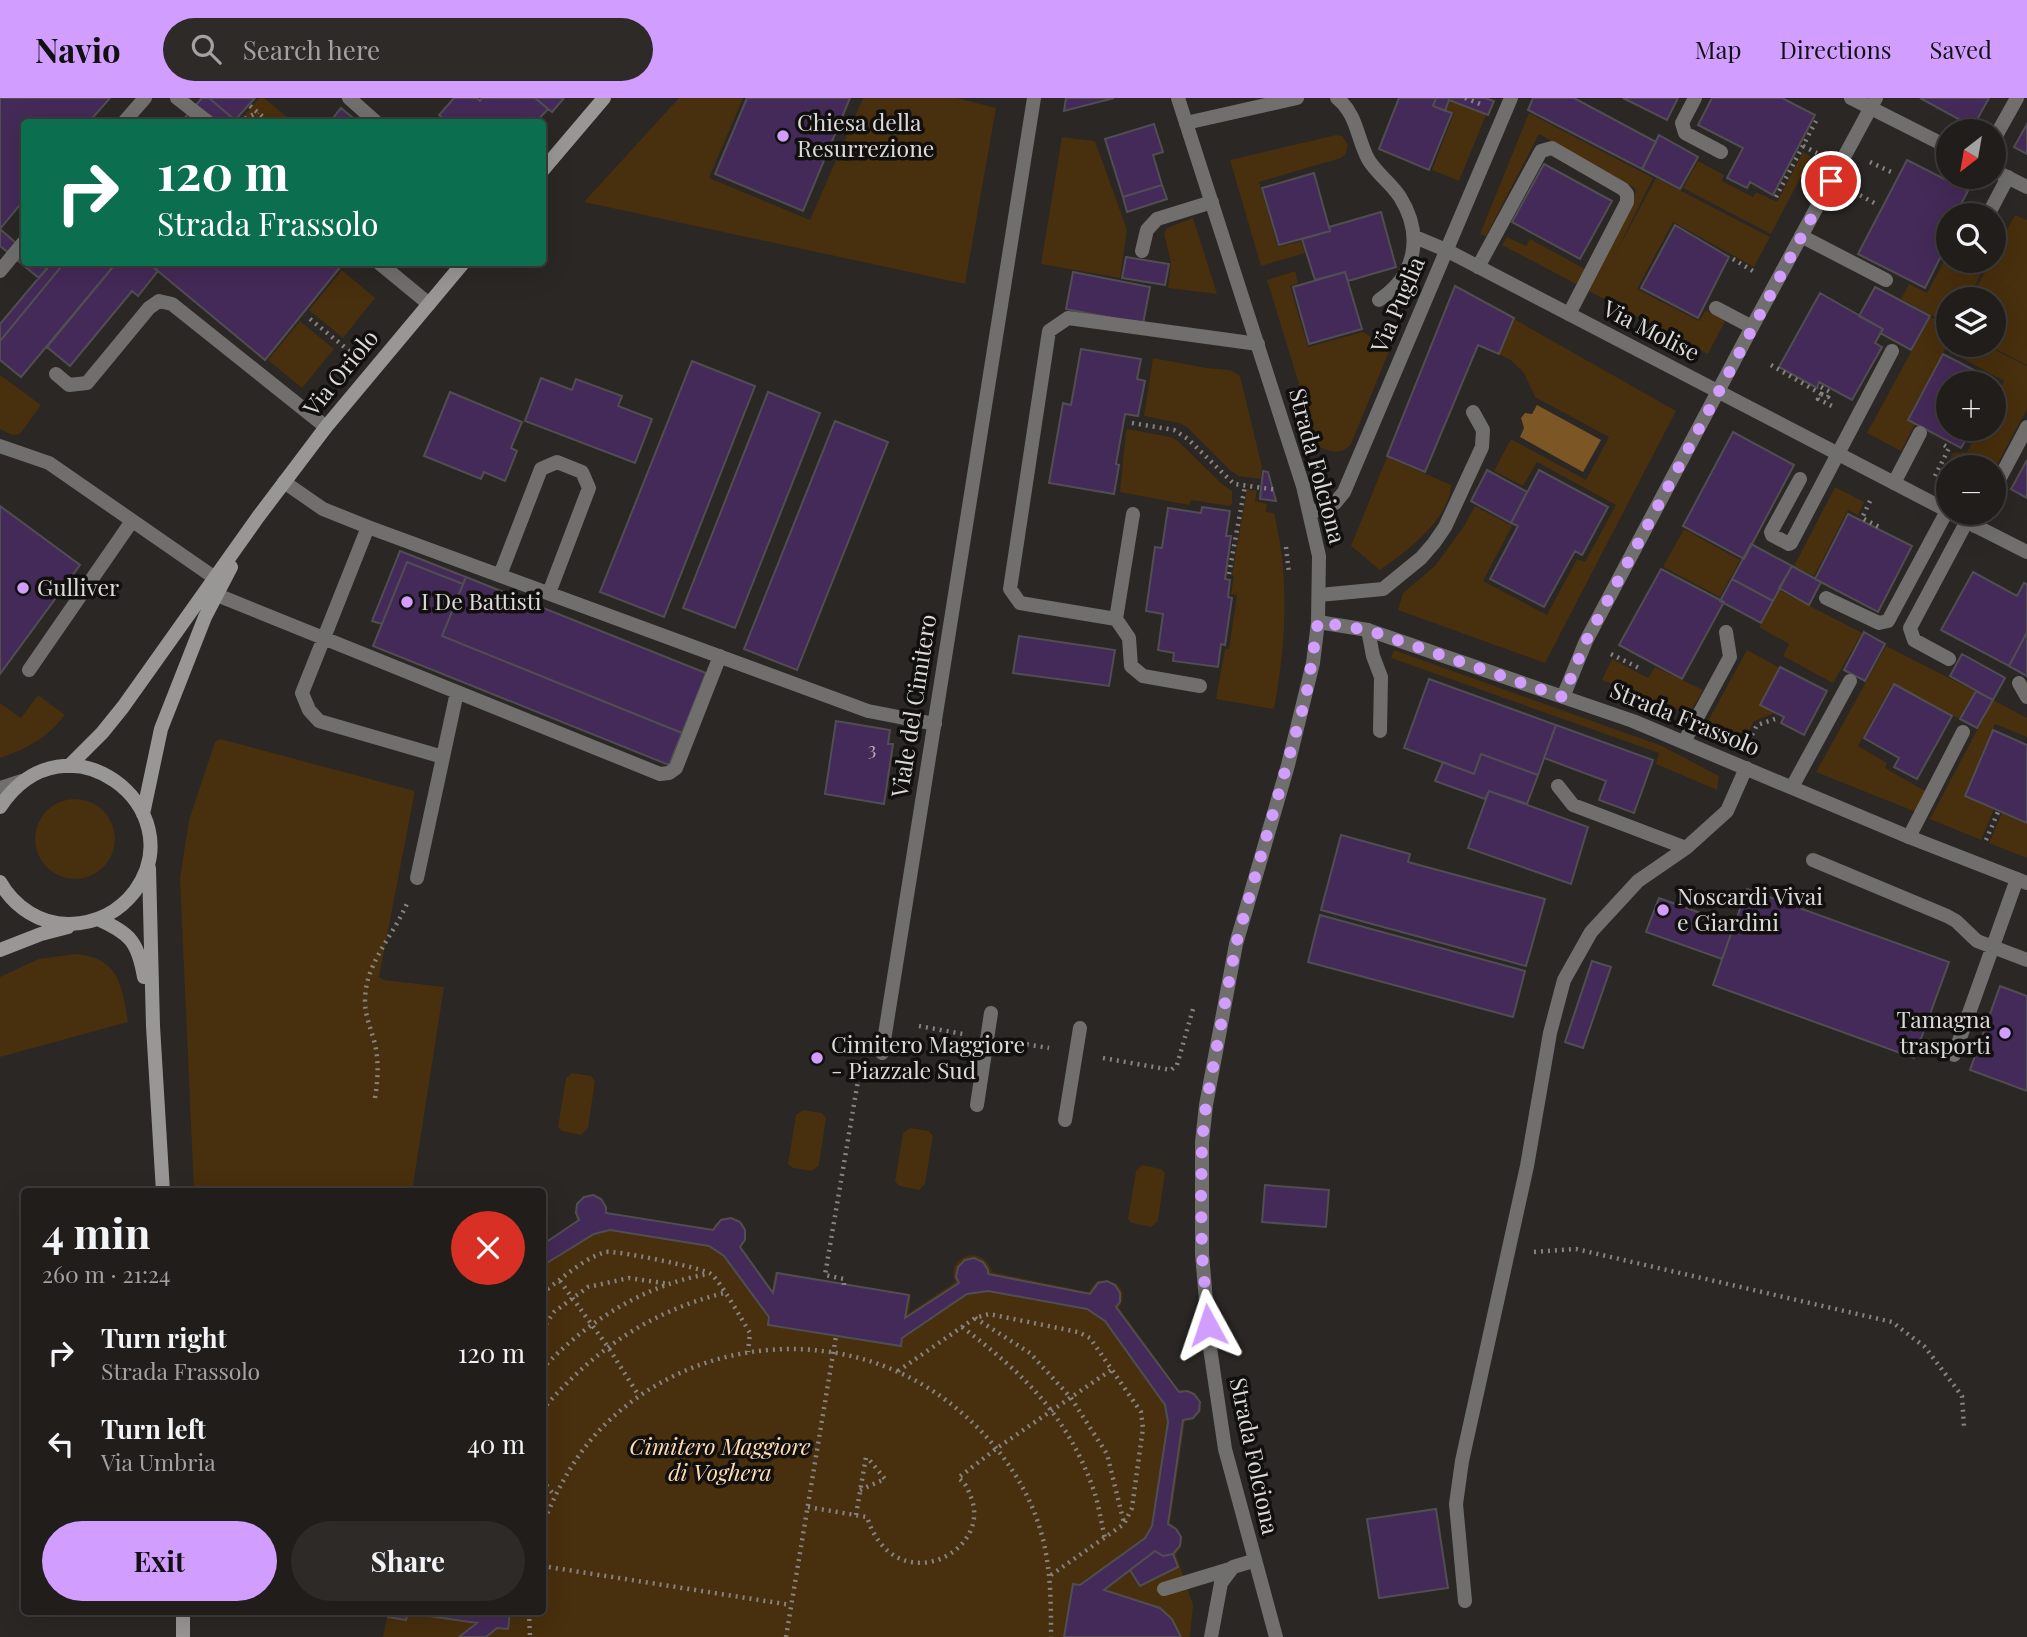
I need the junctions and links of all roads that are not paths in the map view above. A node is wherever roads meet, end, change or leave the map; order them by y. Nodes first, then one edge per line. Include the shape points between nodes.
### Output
1 (145, 98) edge
2 (177, 98) edge
3 (349, 98) edge
4 (604, 98) edge
5 (1034, 98) edge
6 (1178, 98) edge
7 (1297, 98) edge
8 (1337, 98) edge
9 (1511, 98) edge
10 (1695, 98) edge
11 (1851, 98) edge
12 (2017, 98) edge
13 (1873, 103) edge
14 (127, 119) edge
15 (204, 119) edge
16 (373, 119) edge
17 (2005, 119) edge
18 (1186, 123) junction
19 (1936, 140) edge
20 (1721, 152) dead end
21 (546, 166) edge
22 (2008, 177) joint
23 (2027, 187) edge
24 (1212, 202) junction
25 (1994, 203) edge
26 (1801, 236) junction
27 (1415, 237) junction
28 (21, 246) edge
29 (1446, 250) junction
30 (1142, 251) dead end
31 (383, 266) edge
32 (461, 266) edge
33 (1478, 267) junction
34 (0, 271) edge
35 (1886, 280) dead end
36 (1380, 300) dead end
37 (429, 304) junction
38 (1716, 308) dead end
39 (1569, 314) junction
40 (1752, 327) junction
41 (1258, 344) junction
42 (1892, 351) dead end
43 (56, 374) dead end
44 (1717, 391) junction
45 (1473, 412) dead end
46 (326, 426) junction
47 (2027, 427) edge
48 (1920, 433) dead end
49 (0, 446) edge
50 (1839, 455) junction
51 (2006, 467) edge
52 (1800, 479) dead end
53 (284, 482) junction
54 (1894, 483) junction
55 (1936, 505) edge
56 (1310, 513) junction
57 (1133, 514) dead end
58 (258, 517) junction
59 (132, 521) junction
60 (1941, 525) edge
61 (1972, 525) edge
62 (1983, 525) edge
63 (368, 527) junction
64 (2027, 552) edge
65 (500, 575) junction
66 (215, 578) junction
67 (549, 593) junction
68 (217, 595) junction
69 (1319, 595) junction
70 (1826, 598) dead end
71 (1116, 619) junction
72 (1318, 622) junction
73 (1368, 630) junction
74 (1726, 632) dead end
75 (323, 638) junction
76 (720, 656) junction
77 (1949, 659) dead end
78 (29, 670) dead end
79 (1850, 681) dead end
80 (2019, 682) dead end
81 (1200, 686) dead end
82 (457, 692) junction
83 (1563, 697) junction
84 (2027, 697) edge
85 (935, 724) junction
86 (1380, 730) dead end
87 (1964, 732) dead end
88 (1684, 742) junction
89 (443, 757) junction
90 (69, 766) junction
91 (1742, 766) junction
92 (22, 781) junction
93 (1558, 786) dead end
94 (1792, 787) junction
95 (0, 788) edge
96 (0, 807) edge
97 (143, 814) junction
98 (1909, 837) junction
99 (1686, 848) junction
100 (149, 851) junction
101 (1813, 860) dead end
102 (417, 878) road end
103 (2022, 881) edge
104 (0, 882) edge
105 (98, 919) junction
106 (83, 923) junction
107 (1992, 948) junction
108 (0, 950) edge
109 (2027, 960) edge
110 (991, 1013) dead end
111 (153, 1027) junction
112 (1080, 1028) dead end
113 (882, 1053) road end
114 (1954, 1055) dead end
115 (976, 1105) dead end
116 (1065, 1120) dead end
117 (163, 1188) edge
118 (1253, 1560) junction
119 (1233, 1567) junction
120 (1164, 1590) dead end
121 (1465, 1601) dead end
122 (183, 1615) edge
123 (183, 1637) edge
124 (1211, 1637) edge
125 (1276, 1637) edge

1 - 14 street
2 - 15 street
3 - 16 street
4 - 21 street
5 - 85 street, Viale del Cimitero
6 - 18 street, Strada Folciona
7 - 18 street
8 - 27 street via 1352,116 1370,162 1399,196
9 - 29 street, Via Puglia
10 - 20 street via 1682,123 1685,133
11 - 13 street
12 - 17 street
13 - 19 street
13 - 26 street
18 - 24 street, Strada Folciona
22 - 23 street
22 - 25 street
24 - 30 street via 1157,219 1147,230
24 - 41 street, Strada Folciona
26 - 35 street
26 - 40 street
27 - 29 street, Via Molise
27 - 36 street via 1402,281
28 - 34 street
29 - 33 street, Via Molise
29 - 56 street, Via Puglia via 1344,492 1335,503
31 - 37 street
32 - 37 street, Via Oriolo
33 - 39 street, Via Molise
33 - 39 street via 1541,151 1552,148 1627,194
37 - 46 street, Via Oriolo
38 - 40 street
39 - 44 street, Via Molise
40 - 44 street
41 - 56 street, Strada Folciona
41 - 71 street via 1068,318 1049,331 1010,589 1020,603
42 - 50 street
43 - 46 street via 69,385 87,383 159,301 172,304
44 - 50 street, Via Molise
44 - 83 street via 1586,641
45 - 69 street via 1483,430 1482,447 1446,527 1434,543 1383,589
46 - 53 street, Via Oriolo
47 - 51 street
48 - 54 street
49 - 59 street via 49,463
50 - 52 street via 1789,544 1771,532
50 - 54 street, Via Molise
53 - 58 street, Via Oriolo
53 - 63 street via 323,509
54 - 55 street, Via Molise
56 - 69 street, Strada Folciona via 1319,556
57 - 71 street
58 - 66 street, Via Oriolo
58 - 68 street, Via Oriolo
59 - 66 street
59 - 78 street
60 - 70 street via 1888,621 1879,624
61 - 77 street via 1910,628 1914,640
62 - 64 street, Via Molise
63 - 65 street
63 - 75 street
65 - 67 street
65 - 67 street via 541,469 557,462 582,472 589,488
66 - 90 street, Via Oriolo via 123,707
67 - 76 street
68 - 75 street
68 - 97 street, Via Oriolo via 161,729
69 - 72 street, Strada Folciona
71 - 81 street via 1129,638 1131,666 1143,676
72 - 73 street, Strada Frassolo
72 - 118 street, Strada Folciona via 1306,697 1236,944 1202,1142 1202,1254 1210,1348 1224,1449
73 - 83 street, Strada Frassolo
73 - 86 street via 1381,677
74 - 88 street via 1730,656
75 - 82 street
75 - 89 street via 302,693 318,721
76 - 82 street via 676,768 669,773 660,774
76 - 85 street via 868,711
79 - 94 street
80 - 84 street
82 - 89 street
83 - 88 street, Strada Frassolo
85 - 113 street, Viale del Cimitero
87 - 98 street
88 - 91 street, Strada Frassolo
89 - 102 street
90 - 92 street via 44,770
90 - 97 street via 108,775 129,792
91 - 94 street, Strada Frassolo
91 - 99 street via 1727,811
92 - 95 street
92 - 96 street
93 - 99 street via 1573,805
94 - 98 street, Strada Frassolo
97 - 100 street
98 - 103 street, Strada Frassolo
99 - 121 street via 1638,881 1591,932 1564,981 1462,1461 1456,1504
100 - 105 street via 137,888 120,907
100 - 111 street
101 - 107 street via 1947,916
103 - 107 street
104 - 106 street via 32,915 65,924
105 - 106 street
105 - 111 street via 117,927 139,953
106 - 108 street
107 - 109 street
107 - 114 street
110 - 115 street
111 - 117 street
112 - 116 street
118 - 119 street
118 - 125 street, Strada Folciona
119 - 120 street
119 - 124 street via 1221,1583
122 - 123 street

